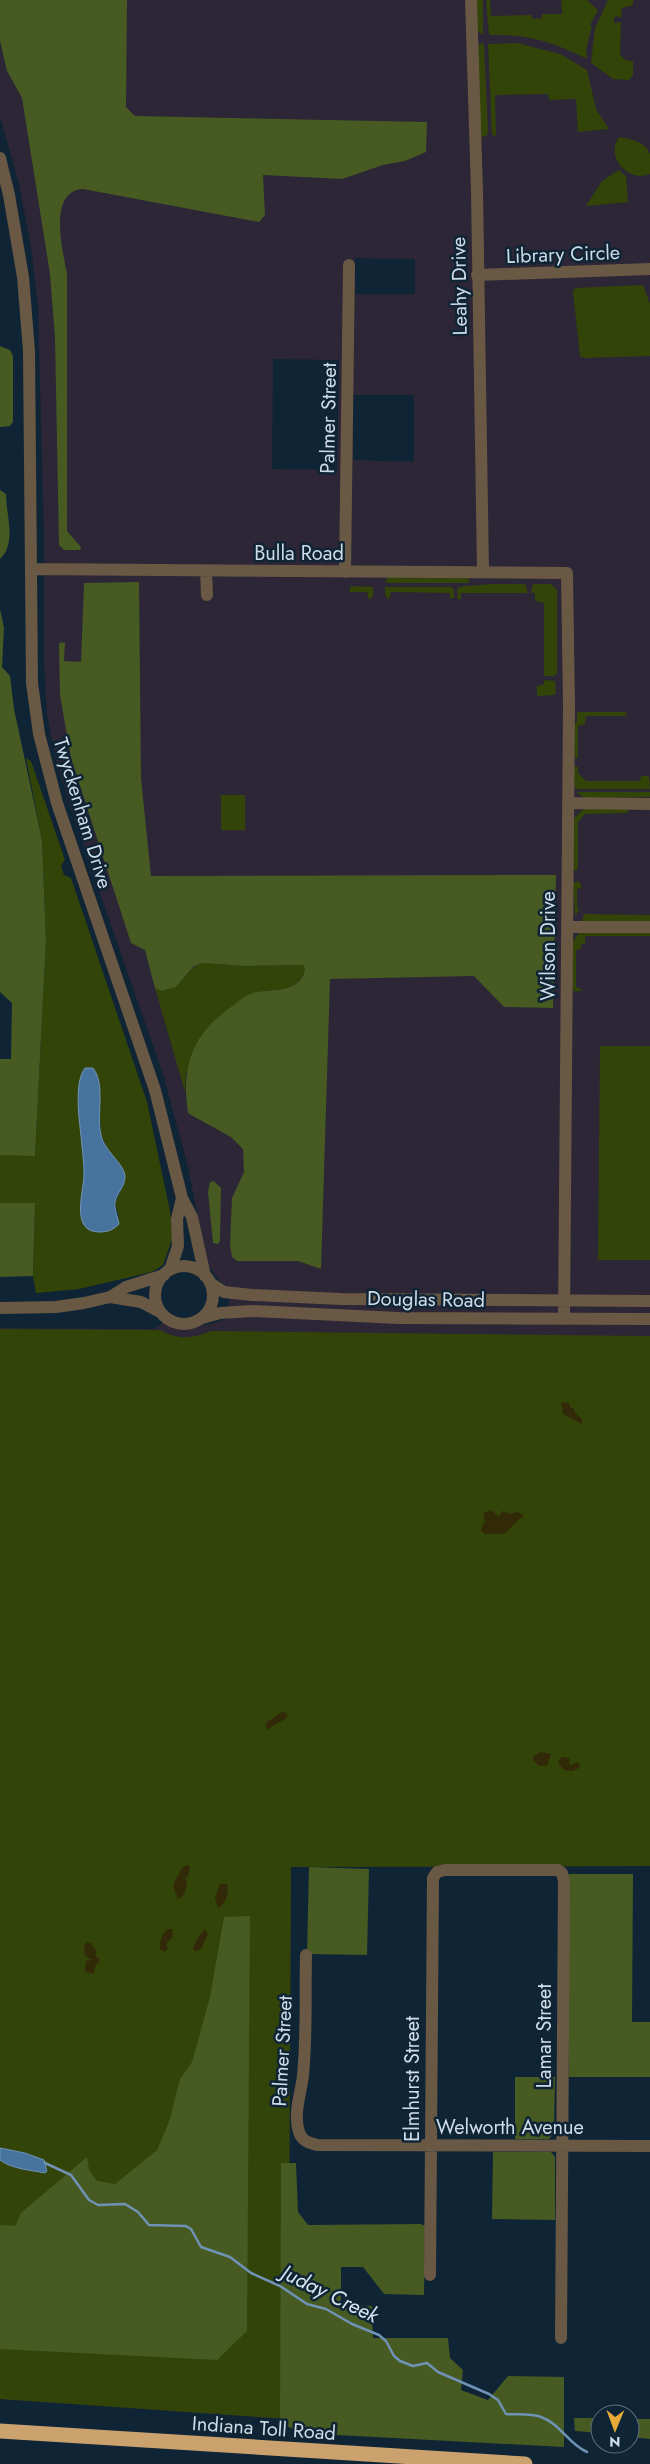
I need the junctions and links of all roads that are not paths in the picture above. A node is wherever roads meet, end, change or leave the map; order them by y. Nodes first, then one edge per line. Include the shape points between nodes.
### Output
1 (471, 0) edge
2 (0, 158) edge
3 (349, 265) dead end
4 (650, 270) edge
5 (477, 275) junction
6 (32, 569) junction
7 (482, 571) junction
8 (206, 572) junction
9 (345, 572) junction
10 (567, 574) joint
11 (207, 594) dead end
12 (568, 803) junction
13 (647, 803) edge
14 (567, 927) junction
15 (650, 927) edge
16 (182, 1198) junction
17 (167, 1273) junction
18 (207, 1279) junction
19 (110, 1297) junction
20 (564, 1301) junction
21 (650, 1301) edge
22 (0, 1308) edge
23 (160, 1312) junction
24 (202, 1318) junction
25 (564, 1319) junction
26 (650, 1319) edge
27 (432, 1884) joint
28 (306, 1955) dead end
29 (310, 2144) joint
30 (562, 2145) junction
31 (430, 2146) junction
32 (650, 2146) edge
33 (430, 2275) dead end
34 (561, 2338) dead end
35 (0, 2432) edge
36 (524, 2464) edge

1 - 5 street, Leahy Drive
2 - 6 street, Twyckenham Drive via 10,195 23,277 29,351
3 - 9 street, Palmer Street
4 - 5 street, Library Circle
5 - 7 street, Leahy Drive
6 - 8 street, Bulla Road
6 - 16 street, Twyckenham Drive via 32,683 47,769 155,1090
7 - 9 street, Bulla Road
7 - 10 street, Bulla Road
8 - 9 street, Bulla Road
8 - 11 street
10 - 12 street, Wilson Drive
12 - 13 street
12 - 14 street, Wilson Drive
14 - 15 street
14 - 20 street, Wilson Drive
16 - 17 street, Twyckenham Drive via 177,1219 178,1246
16 - 18 street, Twyckenham Drive via 192,1217
17 - 18 street via 188,1267
17 - 19 street via 126,1287
17 - 23 street via 159,1281 155,1297
18 - 20 street, Douglas Road via 232,1294 252,1296
18 - 24 street via 212,1302
19 - 22 street via 56,1307
19 - 23 street via 142,1302
20 - 21 street, Douglas Road
20 - 25 street, Wilson Drive
23 - 24 street via 175,1323
24 - 25 street, Douglas Road via 252,1311 398,1318
25 - 26 street, Douglas Road
27 - 30 street, Lamar Street via 438,1872 445,1870 558,1870 562,1873
27 - 31 street, Elmhurst Street
28 - 29 street, Palmer Street via 303,2076 297,2124 301,2137
29 - 31 street, Welworth Avenue
30 - 31 street, Welworth Avenue
30 - 32 street, Welworth Avenue
30 - 34 street, Lamar Street
31 - 33 street, Elmhurst Street
35 - 36 highway, Indiana Toll Road

